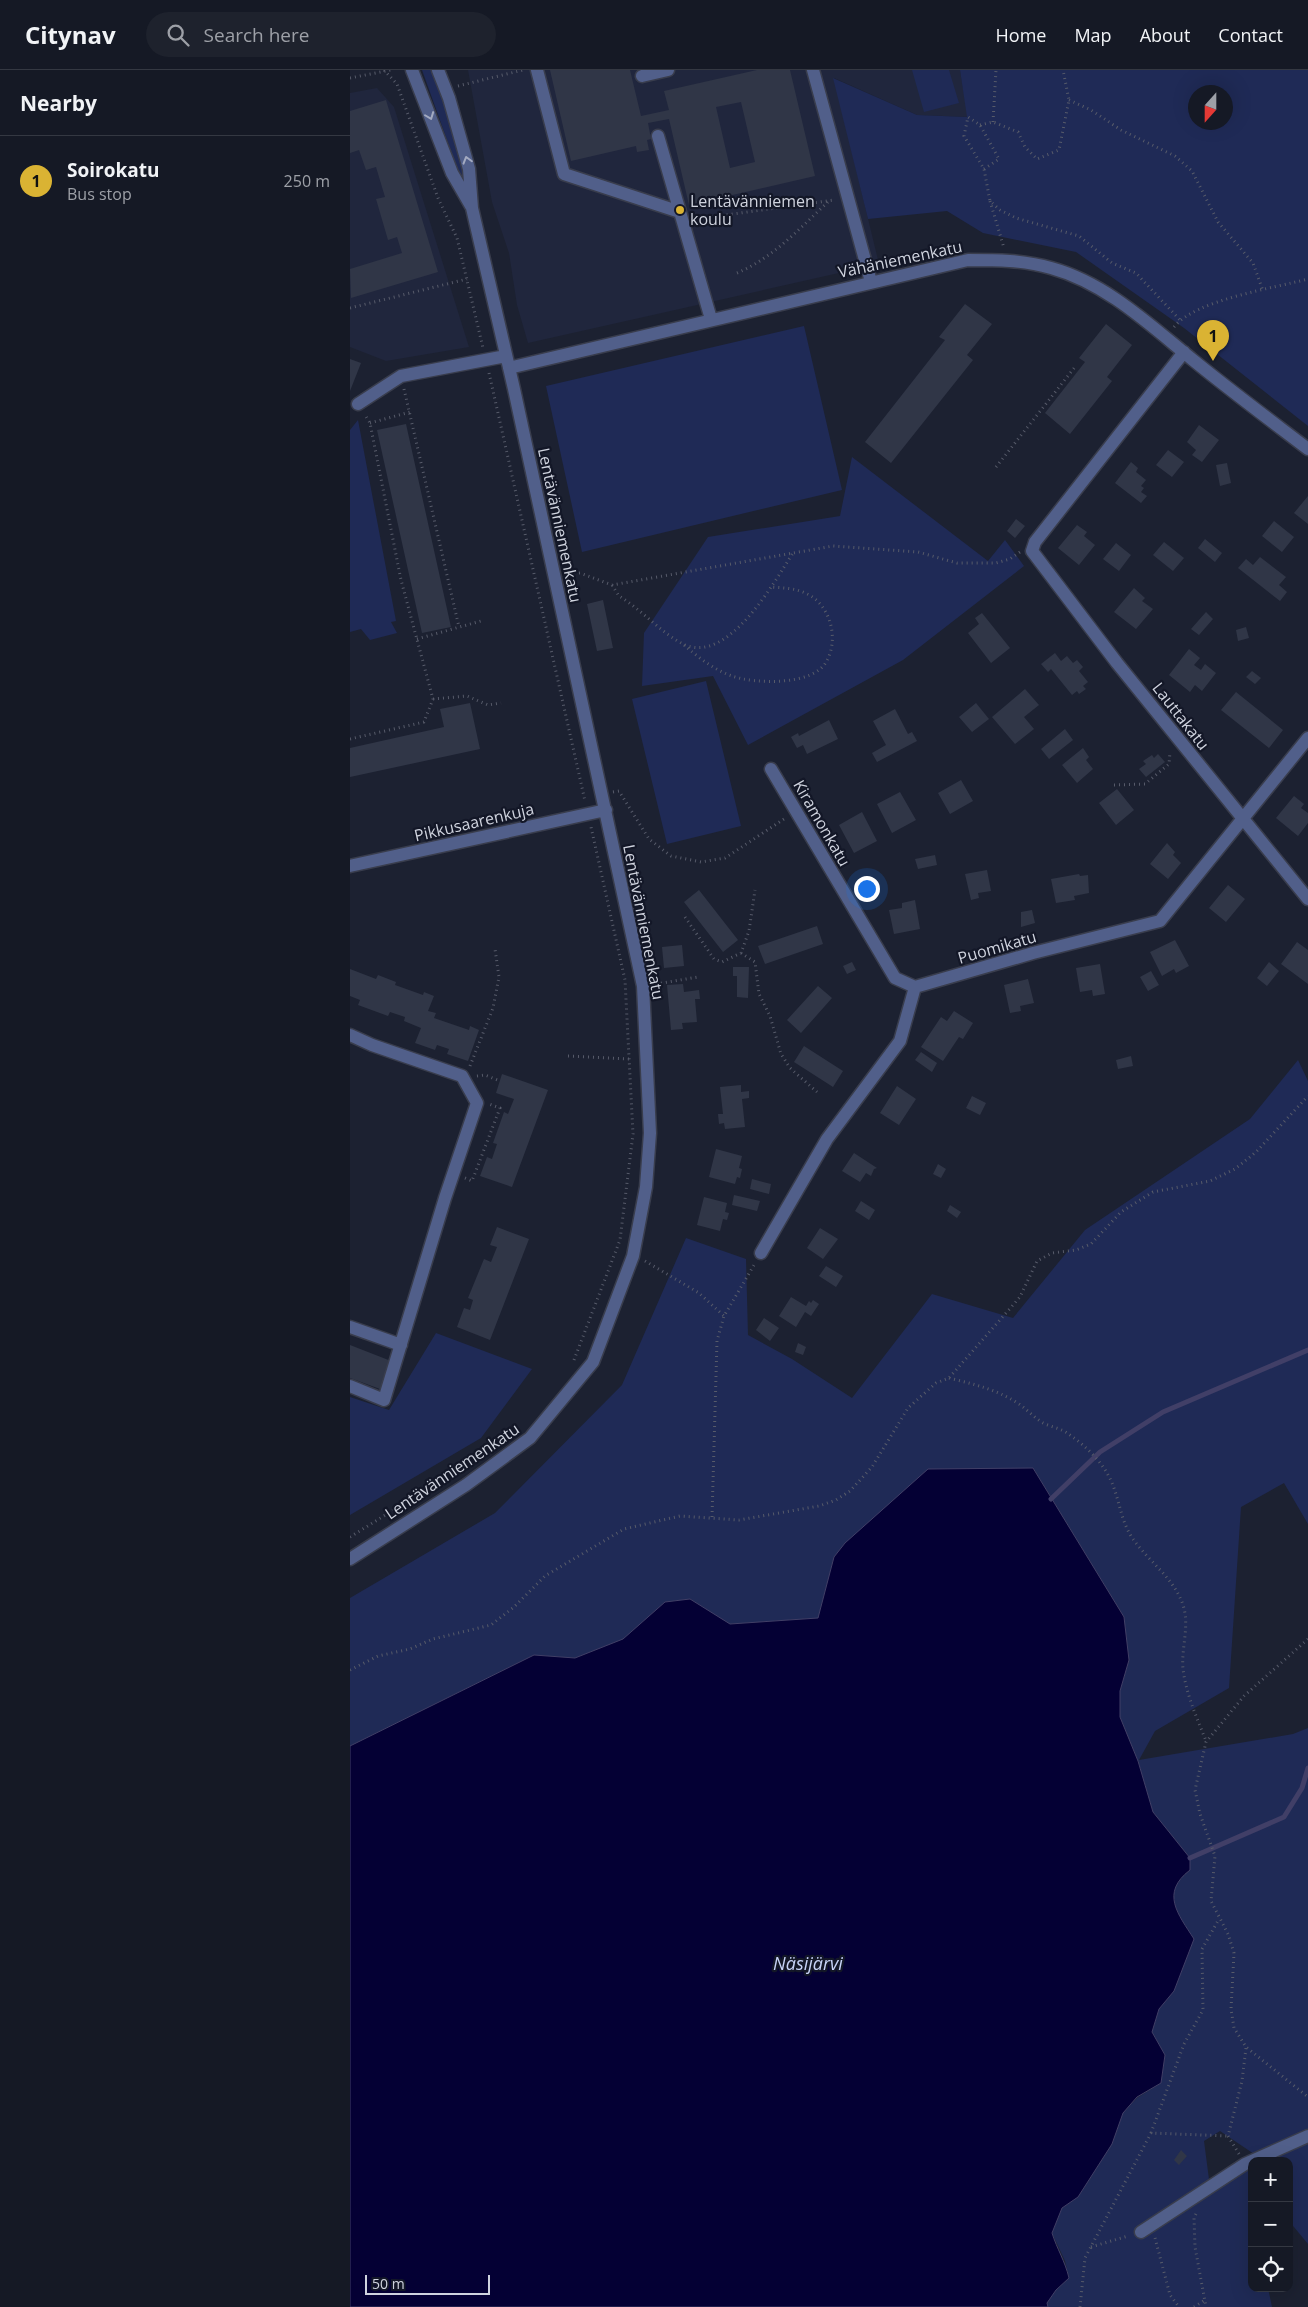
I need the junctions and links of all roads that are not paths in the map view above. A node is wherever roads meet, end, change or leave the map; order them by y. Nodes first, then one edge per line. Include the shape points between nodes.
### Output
1 (412, 70) edge
2 (438, 70) edge
3 (537, 70) edge
4 (668, 70) edge
5 (813, 70) edge
6 (642, 76) dead end
7 (658, 136) dead end
8 (472, 208) junction
9 (680, 212) junction
10 (871, 282) junction
11 (711, 319) junction
12 (1184, 352) junction
13 (507, 362) junction
14 (358, 404) road end
15 (1308, 449) edge
16 (1308, 738) edge
17 (771, 768) dead end
18 (606, 810) junction
19 (1242, 820) junction
20 (350, 866) edge
21 (1308, 898) edge
22 (915, 987) junction
23 (350, 1035) edge
24 (761, 1253) road end
25 (350, 1327) edge
26 (401, 1345) junction
27 (350, 1386) edge
28 (350, 1559) edge
29 (1308, 2136) edge
30 (1141, 2232) road end

1 -> 8 street, Lentävänniemenkatu via 452,173
8 -> 2 street, Lentävänniemenkatu via 469,169
3 - 9 street via 564,174
4 - 6 street
5 - 10 street
7 - 9 street
8 - 13 street, Lentävänniemenkatu
9 - 11 street
10 - 11 street, Vähäniemenkatu
10 - 12 street, Vähäniemenkatu via 968,260 1018,260 1052,268 1094,286 1142,317
11 - 13 street, Vähäniemenkatu
12 - 15 street, Vähäniemenkatu
12 - 19 street, Lauttakatu via 1035,542 1032,551
13 - 14 street, Vähäniemenkatu via 486,360 401,376
13 - 18 street, Lentävänniemenkatu
16 - 19 street, Puomikatu
17 - 22 street, Kiramonkatu via 895,978
18 - 20 street, Pikkusaarenkuja
18 - 28 street, Lentävänniemenkatu via 643,986 650,1133 646,1188 633,1256 593,1362 530,1438 466,1485
19 - 21 street, Lauttakatu
19 - 22 street, Puomikatu via 1160,921
22 - 24 street via 900,1040 827,1139
23 - 26 street via 462,1076 477,1103
25 - 26 street
26 - 27 street via 384,1400
29 - 30 street via 1246,2164

